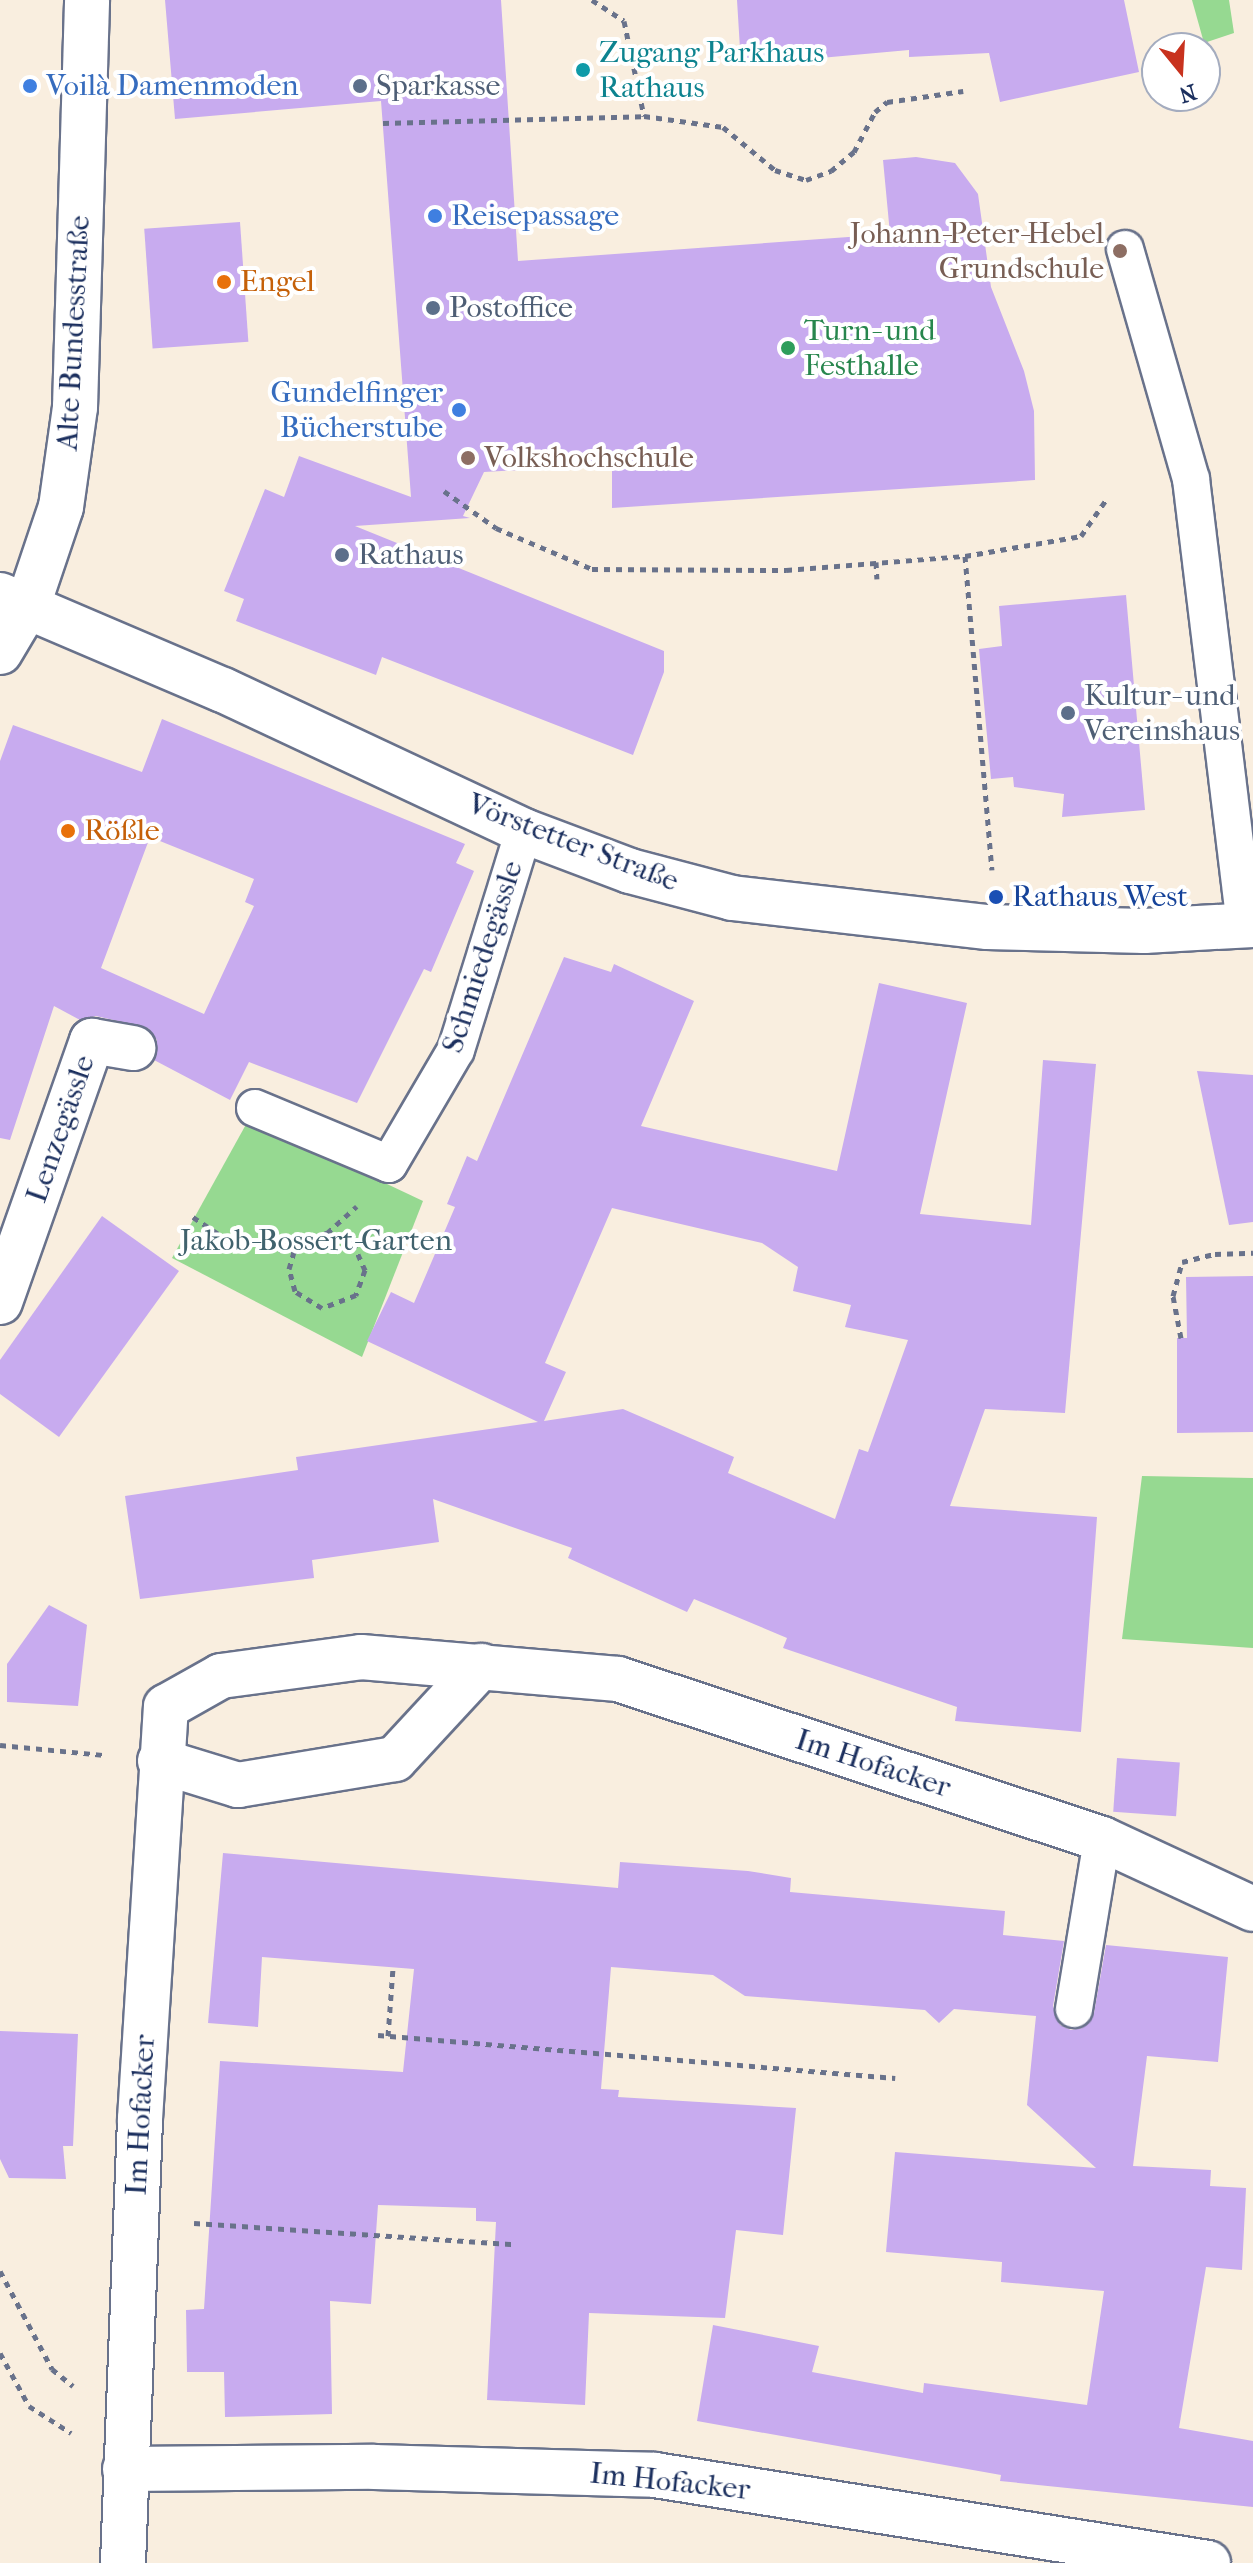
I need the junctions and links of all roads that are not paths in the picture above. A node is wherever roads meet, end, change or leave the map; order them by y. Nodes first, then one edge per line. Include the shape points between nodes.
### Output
1 (87, 0) edge
2 (1125, 249) dead end
3 (14, 600) edge
4 (0, 652) edge
5 (524, 831) junction
6 (1249, 925) edge
7 (133, 1048) dead end
8 (255, 1108) dead end
9 (0, 1302) edge
10 (481, 1666) junction
11 (160, 1761) junction
12 (1102, 1839) junction
13 (1253, 1909) edge
14 (1074, 2009) dead end
15 (126, 2449) junction
16 (123, 2563) edge
17 (1208, 2563) edge

1 - 3 street, Alte Bundesstraße via 75,407 61,507
2 - 6 lane via 1191,479
3 - 4 street, Alte Bundesstraße
3 - 5 street, Vörstetter Straße
5 - 6 street, Vörstetter Straße via 630,871 732,898 987,927 1144,931
5 - 8 lane, Schmiedegässle via 456,1050 389,1164
7 - 9 street, Lenzegässle via 92,1041
10 - 11 street via 395,1759 238,1785
10 - 11 street, Im Hofacker via 361,1657 221,1676 166,1707
10 - 12 street, Im Hofacker via 618,1679
11 - 15 street, Im Hofacker
12 - 13 street, Im Hofacker
12 - 14 lane
15 - 16 street, Im Hofacker
15 - 17 street, Im Hofacker via 374,2467 655,2475

